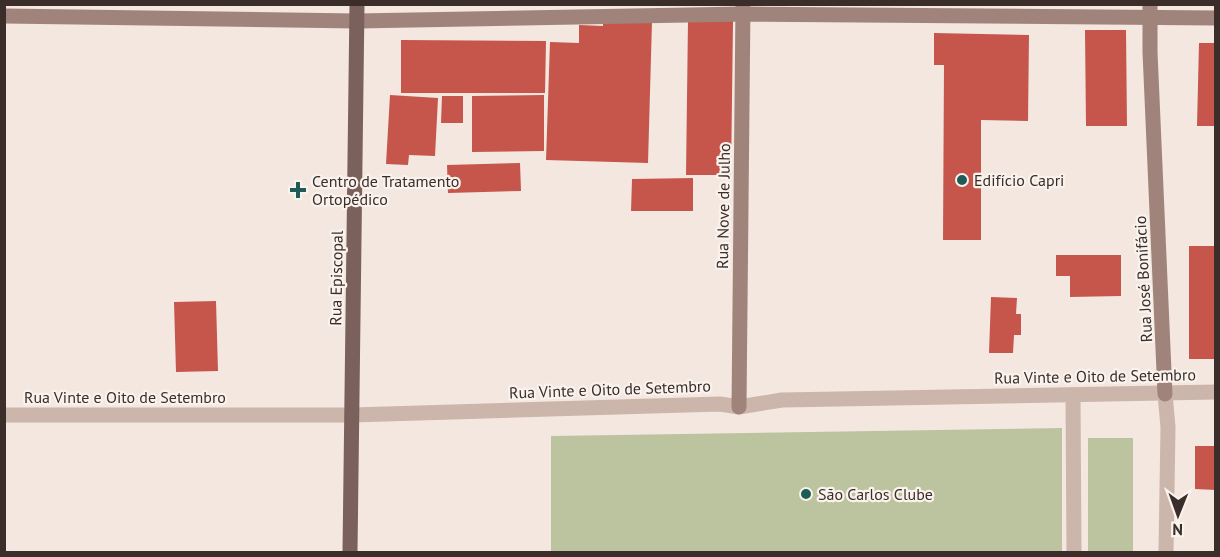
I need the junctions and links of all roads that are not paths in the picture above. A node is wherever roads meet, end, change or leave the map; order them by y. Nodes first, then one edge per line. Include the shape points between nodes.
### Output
1 (357, 4) edge
2 (743, 9) edge
3 (1150, 11) edge
4 (4, 16) edge
5 (1215, 18) edge
6 (357, 21) junction
7 (1215, 393) edge
8 (1165, 394) junction
9 (1073, 395) junction
10 (739, 407) junction
11 (4, 415) edge
12 (353, 415) junction
13 (350, 552) edge
14 (1074, 552) edge
15 (1166, 552) edge

1 - 6 main road, Rua Episcopal
2 - 3 main road
2 - 6 main road
2 - 10 main road, Rua Nove de Julho
3 - 5 main road
3 - 8 main road, Rua José Bonifácio
4 - 6 main road
6 - 12 main road, Rua Episcopal
7 - 8 street, Rua Vinte e Oito de Setembro
8 - 9 street, Rua Vinte e Oito de Setembro
8 - 15 street, Rua José Bonifácio
9 - 10 street, Rua Vinte e Oito de Setembro via 782,400
9 - 14 street
10 - 12 street, Rua Vinte e Oito de Setembro via 720,404
11 - 12 street, Rua Vinte e Oito de Setembro
12 - 13 main road, Rua Episcopal

